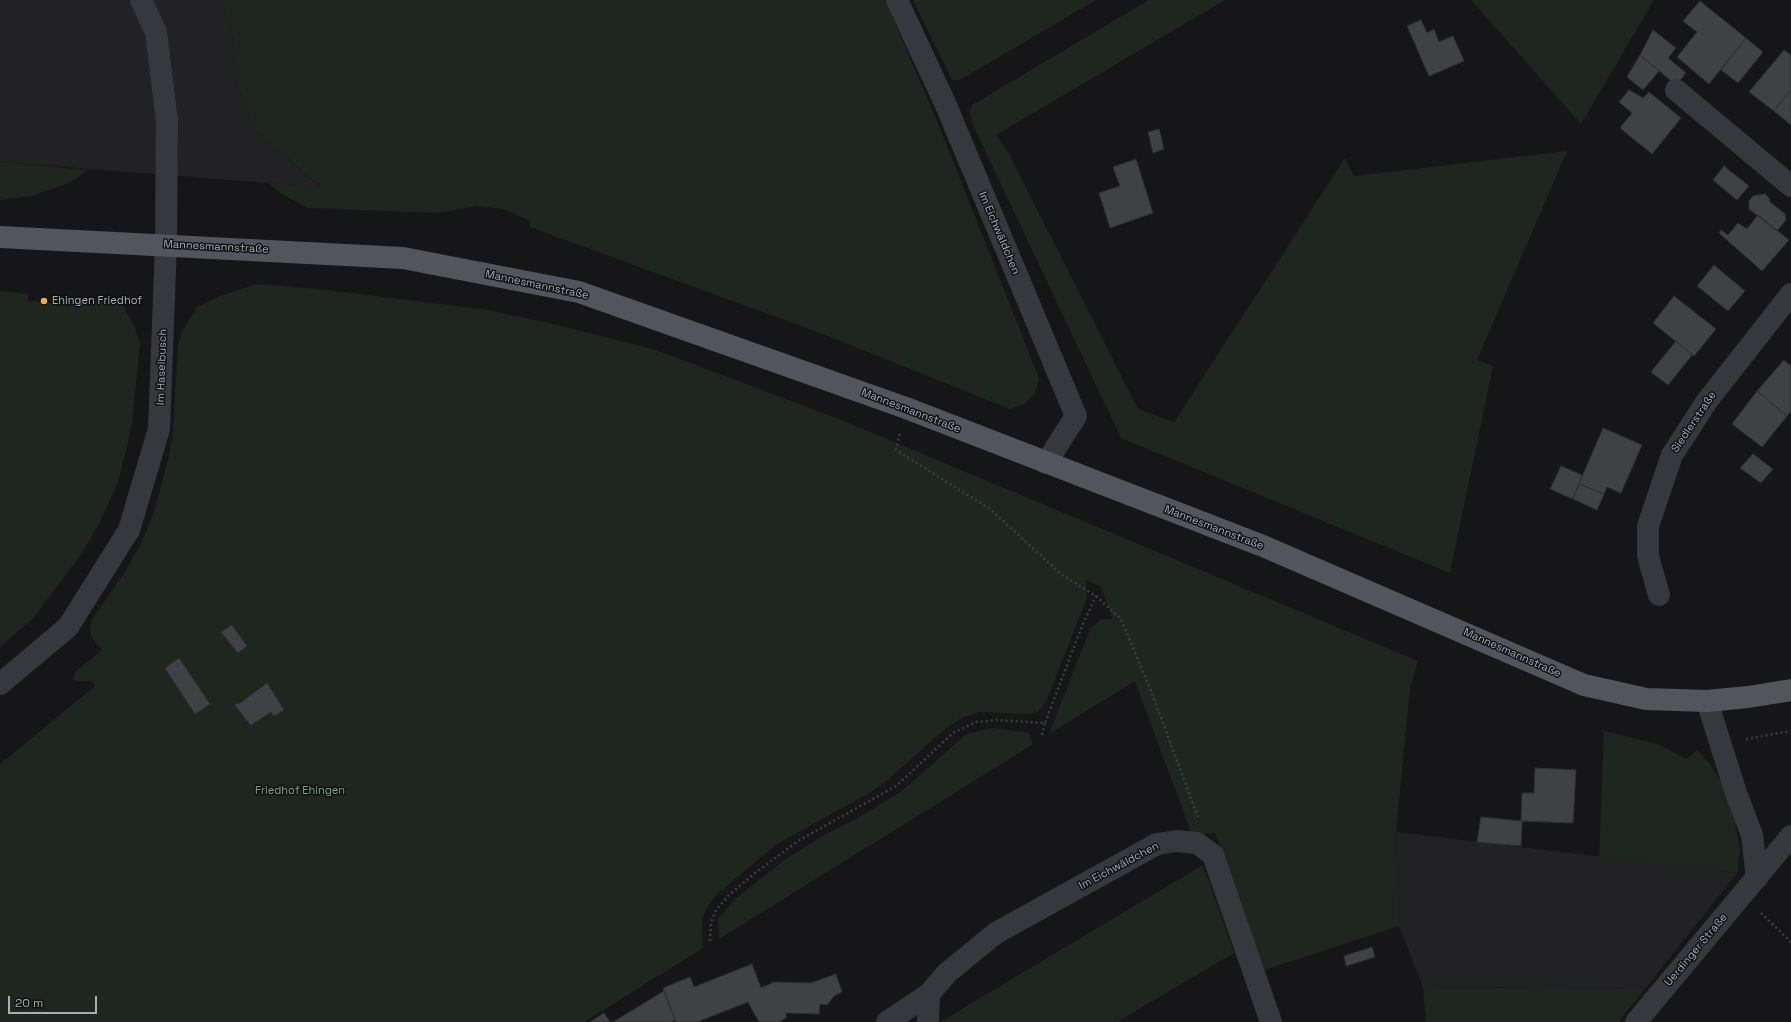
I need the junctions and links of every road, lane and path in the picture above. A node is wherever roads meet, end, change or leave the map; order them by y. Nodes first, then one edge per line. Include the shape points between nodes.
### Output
1 (141, 0) edge
2 (897, 0) edge
3 (1676, 90) dead end
4 (1791, 186) edge
5 (0, 237) edge
6 (166, 244) junction
7 (1791, 294) edge
8 (906, 408) junction
9 (1046, 463) junction
10 (1659, 594) dead end
11 (1096, 596) junction
12 (0, 684) edge
13 (1791, 690) edge
14 (1707, 701) junction
15 (1044, 723) junction
16 (1791, 731) edge
17 (1042, 735) dead end
18 (1720, 742) junction
19 (1791, 836) edge
20 (1214, 854) junction
21 (1757, 878) junction
22 (1741, 895) junction
23 (710, 941) dead end
24 (1791, 942) edge
25 (929, 994) junction
26 (887, 1022) edge
27 (928, 1022) edge
28 (1271, 1022) edge
29 (1636, 1022) edge

1 - 6 street, Im Haselbusch via 156,32 166,122
2 - 9 street, Im Eichwäldchen via 945,103 1076,416
3 - 4 street
5 - 6 main road, Mannesmannstraße
6 - 8 main road, Mannesmannstraße via 403,258 579,292
6 - 12 street, Im Haselbusch via 159,429 129,530 68,627
7 - 10 street, Siedlerstraße via 1707,401 1672,455 1648,526 1648,556
8 - 9 main road, Mannesmannstraße
8 - 11 path via 896,450 990,509 1061,574
9 - 14 main road, Mannesmannstraße via 1263,546 1584,684 1646,699
11 - 15 path
11 - 20 path via 1121,619 1151,691 1199,822
13 - 14 main road, Mannesmannstraße via 1748,698
14 - 18 street
15 - 17 path
15 - 23 path via 996,720 976,722 953,733 896,786 798,841 729,895 716,910 711,922
16 - 18 path
18 - 21 street via 1752,835
19 - 21 street, Uerdinger Straße
20 - 25 street, Im Eichwäldchen via 1197,843 1176,841 1157,844 996,933 947,973
20 - 28 street
21 - 22 street, Uerdinger Straße
22 - 24 path
22 - 29 street, Uerdinger Straße
25 - 26 street, Im Eichwäldchen
25 - 27 street

